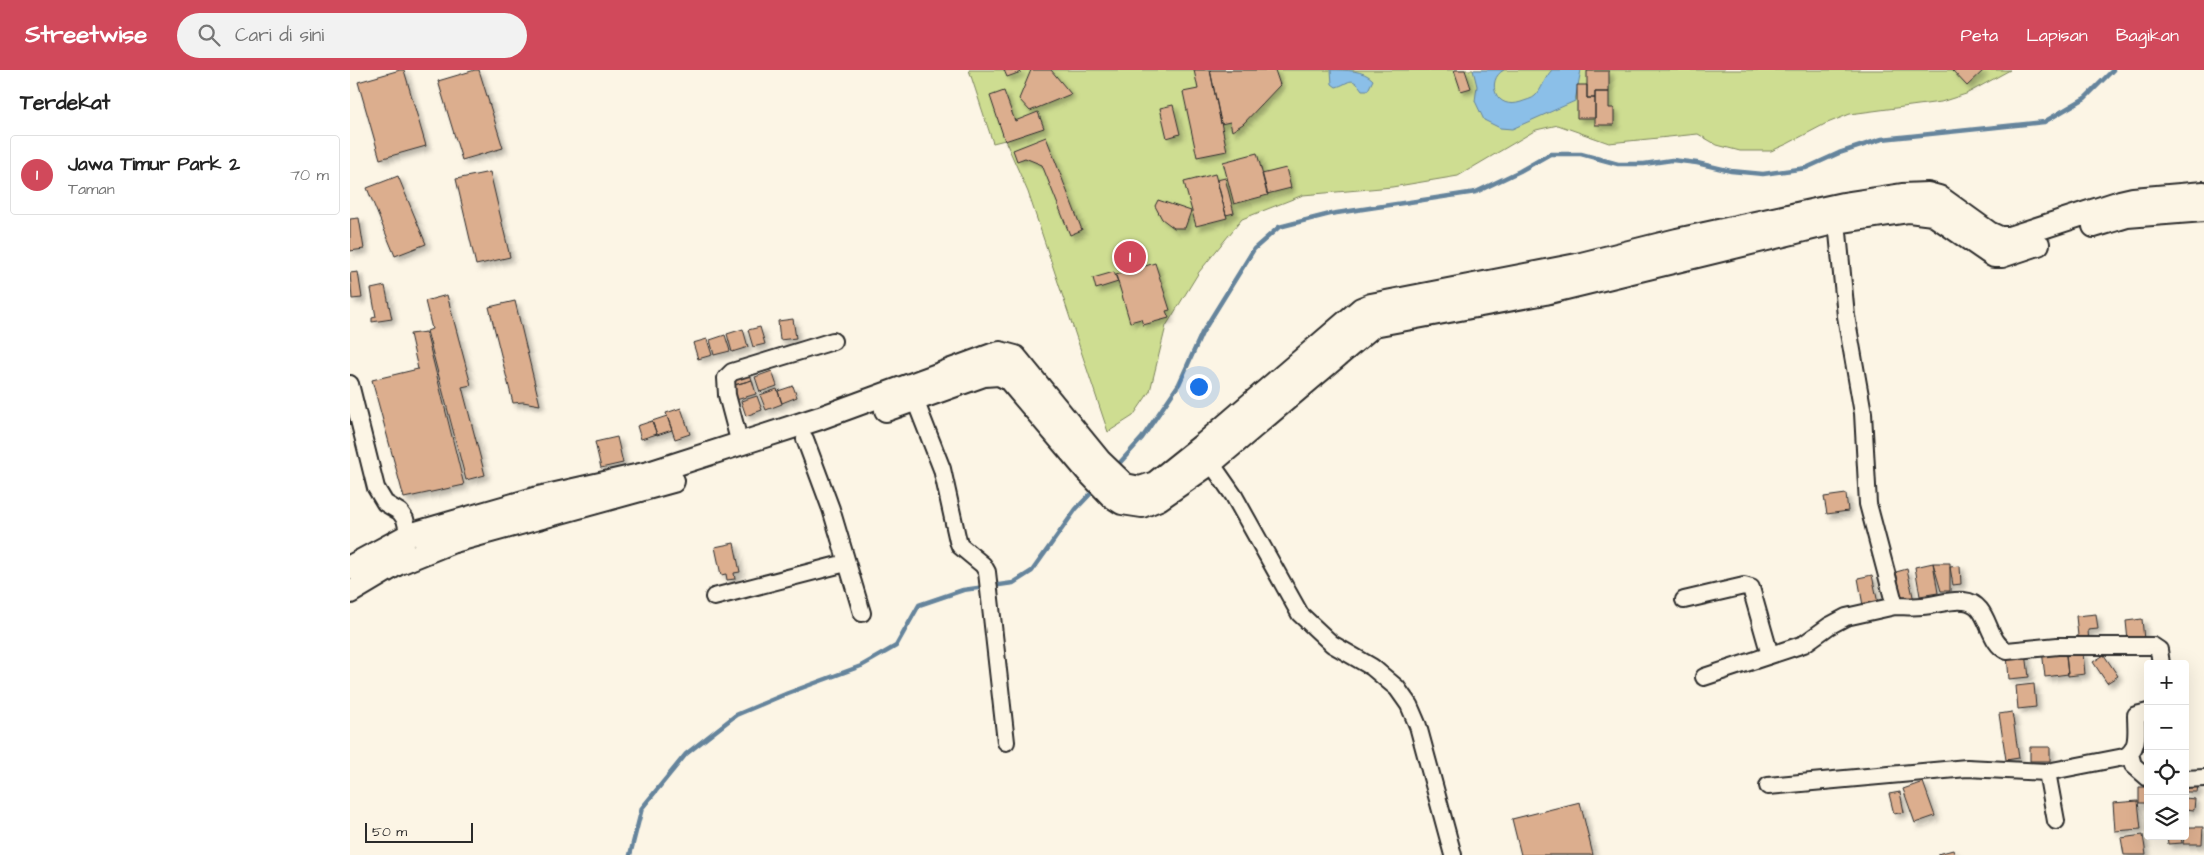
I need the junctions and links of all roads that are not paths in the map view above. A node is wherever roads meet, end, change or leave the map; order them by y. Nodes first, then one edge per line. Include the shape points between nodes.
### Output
1 (2204, 193) edge
2 (2123, 209) junction
3 (2204, 210) edge
4 (1837, 222) junction
5 (1713, 243) junction
6 (1678, 250) junction
7 (833, 341) dead end
8 (350, 384) edge
9 (915, 400) junction
10 (804, 439) junction
11 (740, 444) junction
12 (1211, 463) junction
13 (1093, 466) junction
14 (678, 472) junction
15 (1118, 490) junction
16 (409, 535) junction
17 (846, 563) junction
18 (350, 567) edge
19 (350, 592) edge
20 (714, 597) dead end
21 (1684, 600) dead end
22 (1895, 606) junction
23 (862, 613) dead end
24 (1770, 655) junction
25 (2160, 660) edge
26 (1704, 677) dead end
27 (2144, 713) edge
28 (1006, 742) dead end
29 (2130, 754) junction
30 (2047, 772) junction
31 (2144, 775) edge
32 (2204, 778) edge
33 (2189, 780) edge
34 (1768, 786) dead end
35 (2056, 821) dead end
36 (1453, 855) edge

1 - 2 street via 2133,199
2 - 3 street
2 - 4 street via 2002,256 1983,250 1933,214 1895,213
2 - 5 street via 2000,238 1940,197 1916,194 1843,204
4 - 5 street
4 - 22 street via 1846,316 1863,413 1868,504
5 - 6 street
6 - 12 street via 1546,293 1374,325
6 - 15 street via 1577,265 1390,300 1361,309 1155,483
7 - 11 street via 741,368 726,378 727,396
8 - 16 street via 380,497 400,512
9 - 10 street
9 - 13 street via 984,375 1005,376
9 - 28 street via 942,470 958,541 983,565 989,585
10 - 14 street
10 - 17 street via 831,509
11 - 13 street via 1000,353 1015,357 1021,363
11 - 14 street
12 - 15 street via 1154,503 1132,506
12 - 36 street via 1234,496 1300,614 1332,644 1372,667 1397,688 1409,705 1418,726
13 - 15 street
14 - 16 street via 649,473 534,499
14 - 19 street via 451,542 397,564
16 - 18 street
17 - 20 street
17 - 23 street
21 - 24 street via 1744,586 1751,588
22 - 24 street via 1846,617 1804,644
22 - 25 street via 1965,600 1974,603 1996,644 2007,651 2058,646 2147,645 2159,650
24 - 26 street
27 - 29 street via 2136,715 2135,742
29 - 30 street
29 - 31 street via 2133,765
30 - 34 street via 1967,768
30 - 35 street
32 - 33 street

